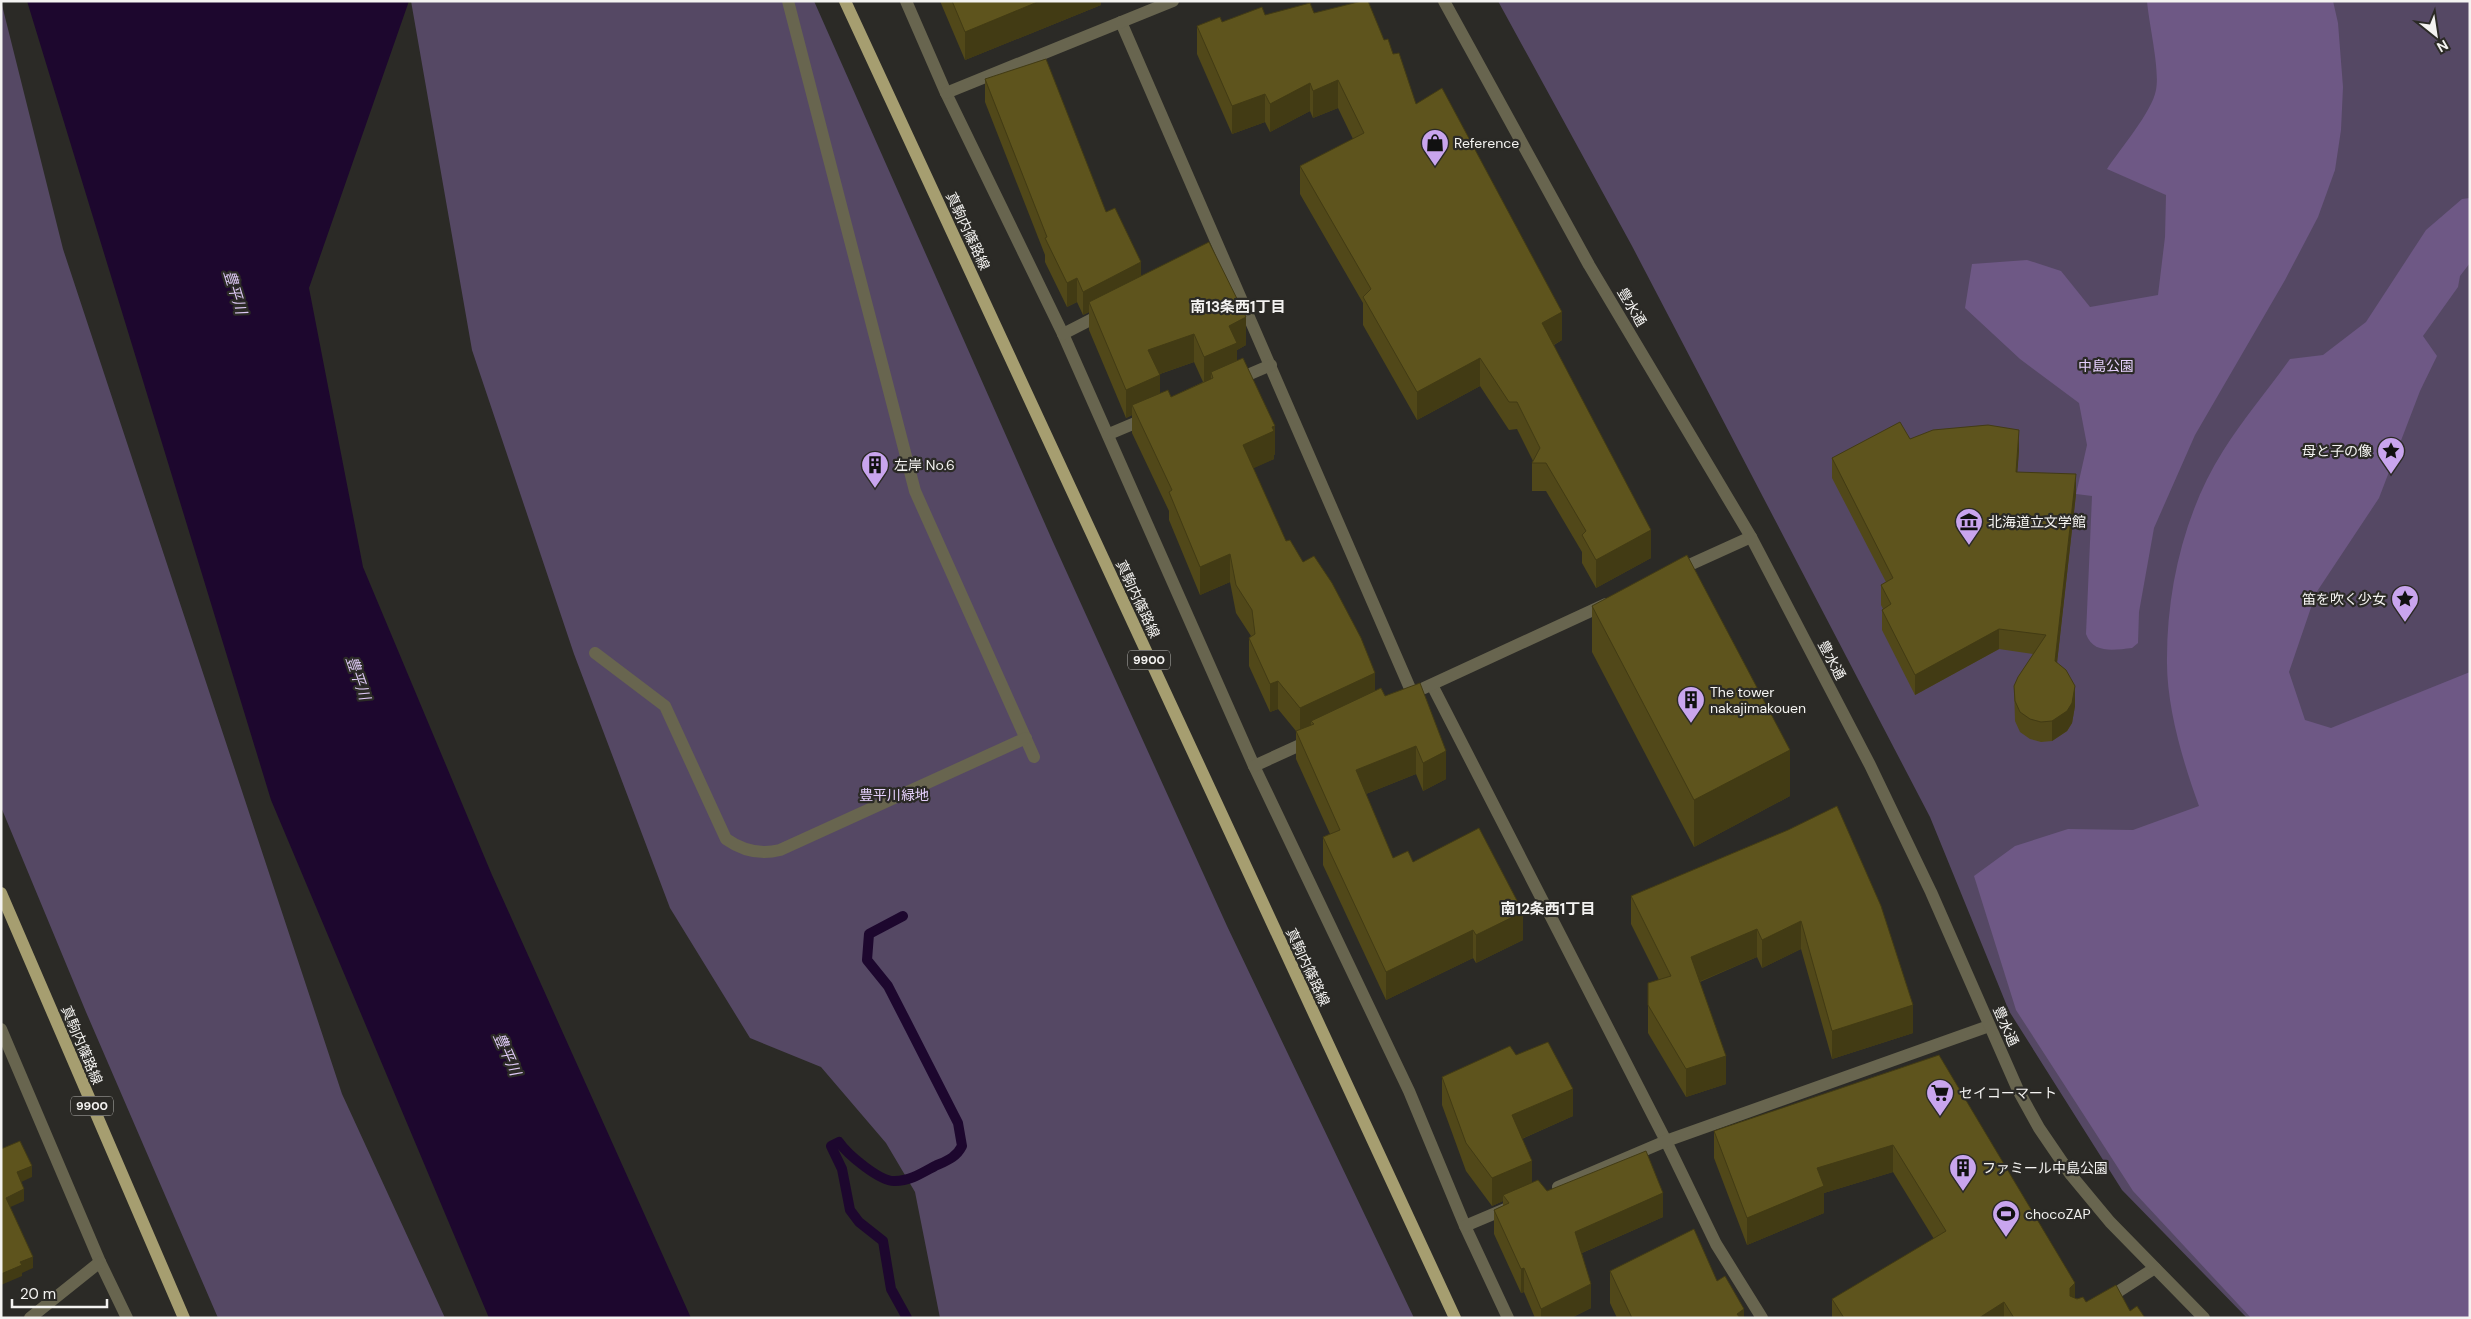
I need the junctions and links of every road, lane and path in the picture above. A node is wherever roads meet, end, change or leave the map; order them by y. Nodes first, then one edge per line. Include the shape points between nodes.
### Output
1 (788, 1) edge
2 (845, 1) edge
3 (906, 1) edge
4 (1173, 1) edge
5 (1444, 1) edge
6 (1121, 22) junction
7 (946, 93) junction
8 (1116, 307) edge
9 (1063, 334) junction
10 (1271, 365) junction
11 (1226, 384) edge
12 (1163, 411) edge
13 (1109, 434) junction
14 (1751, 537) junction
15 (1664, 577) edge
16 (1619, 598) edge
17 (595, 652) dead end
18 (1432, 685) junction
19 (1324, 734) edge
20 (1026, 738) junction
21 (1034, 757) dead end
22 (1254, 766) junction
23 (1, 893) edge
24 (1989, 1026) junction
25 (1, 1029) edge
26 (1666, 1141) junction
27 (1547, 1191) edge
28 (1520, 1203) edge
29 (1465, 1226) junction
30 (100, 1262) junction
31 (2155, 1268) junction
32 (30, 1318) edge
33 (127, 1318) edge
34 (184, 1318) edge
35 (1455, 1318) edge
36 (1508, 1318) edge
37 (1762, 1318) edge
38 (2078, 1318) edge
39 (2204, 1318) edge

1 - 20 street via 915,491
2 - 35 main road, 真駒内篠路線 / 9900
3 - 7 street
4 - 6 street
5 - 14 street, 豊水通 via 1589,265
6 - 7 street
6 - 10 street via 1218,255
7 - 9 street
8 - 9 street
9 - 13 street
10 - 11 street
10 - 18 street via 1408,695
12 - 13 street
13 - 22 street
14 - 15 street
14 - 24 street, 豊水通 via 1878,782 1931,892
16 - 18 street
17 - 20 street via 665,706 726,839 738,848 754,852 780,850
18 - 26 street
19 - 22 street
20 - 21 street
22 - 29 street via 1409,1091
23 - 34 main road, 真駒内篠路線 / 9900
24 - 26 street
24 - 31 street, 豊水通 via 2022,1098 2070,1175
25 - 30 street
26 - 27 street
26 - 37 street via 1716,1244
28 - 29 street
29 - 36 street
30 - 32 street
30 - 33 street
31 - 38 street
31 - 39 street, 豊水通

